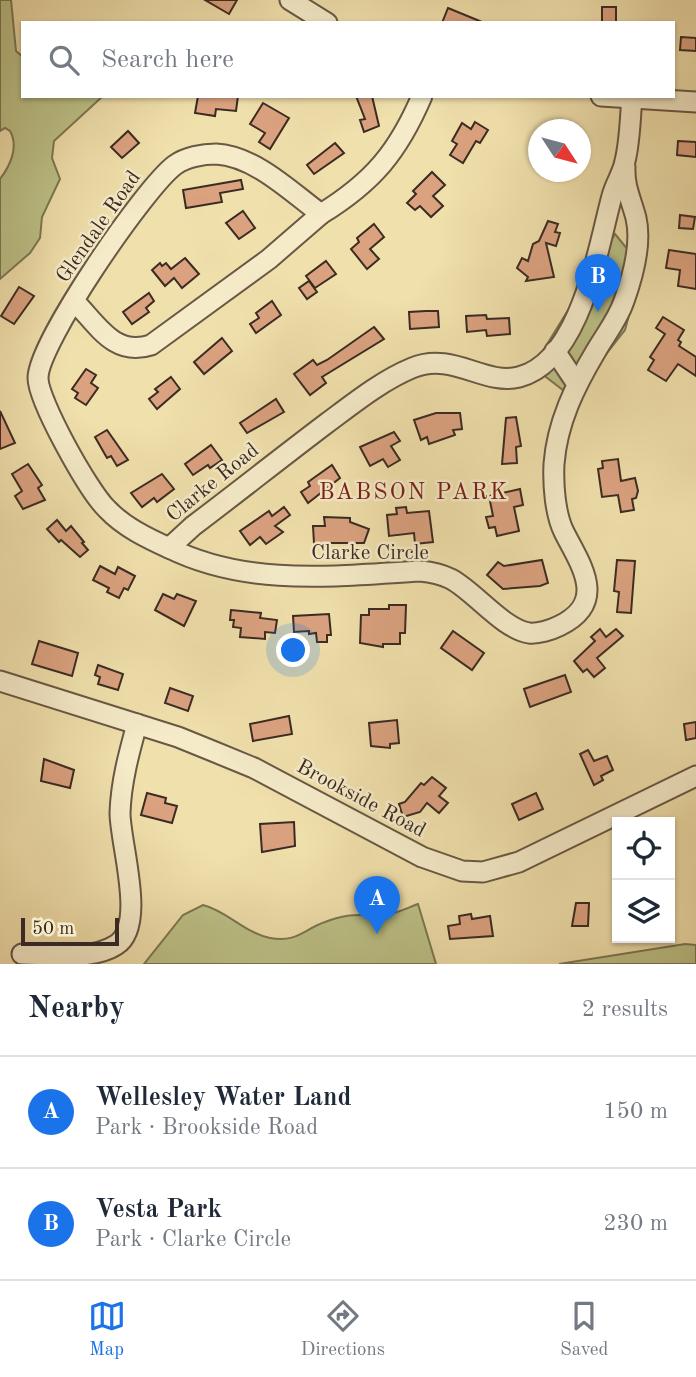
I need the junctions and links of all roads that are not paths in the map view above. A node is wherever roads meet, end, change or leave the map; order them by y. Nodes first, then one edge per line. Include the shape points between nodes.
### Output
1 (290, 0) edge
2 (324, 21) edge
3 (421, 98) edge
4 (632, 98) joint
5 (696, 102) edge
6 (625, 162) junction
7 (321, 214) junction
8 (74, 301) junction
9 (555, 351) junction
10 (578, 384) junction
11 (169, 548) junction
12 (0, 681) edge
13 (137, 724) junction
14 (696, 776) edge
15 (22, 954) dead end

1 - 2 street
3 - 7 street, Glendale Road via 392,155 363,185
4 - 5 street
4 - 6 street, Clarke Road
6 - 9 street, Clarke Road via 612,191 592,277
6 - 10 street, Clarke Circle via 627,193 636,219 636,259 616,319
7 - 8 street, Glendale Road via 269,259 151,345 121,348
7 - 8 street, Glendale Road via 242,159 216,154 192,157 161,178
8 - 11 street, Clarke Road via 38,377 44,399 105,508 127,526
9 - 10 street
9 - 11 street, Clarke Road via 539,368 519,377 494,379 465,366 414,367 362,397
10 - 11 street, Clarke Circle via 557,434 554,468 563,530 579,556 588,584 585,600 561,625 528,633 452,579 420,570 260,576 205,564
12 - 13 street, Brookside Road
13 - 14 street, Brookside Road via 254,768 422,857 462,871 483,872 519,862
13 - 15 street via 122,782 120,814 122,850 132,891 129,929 119,944 100,953

